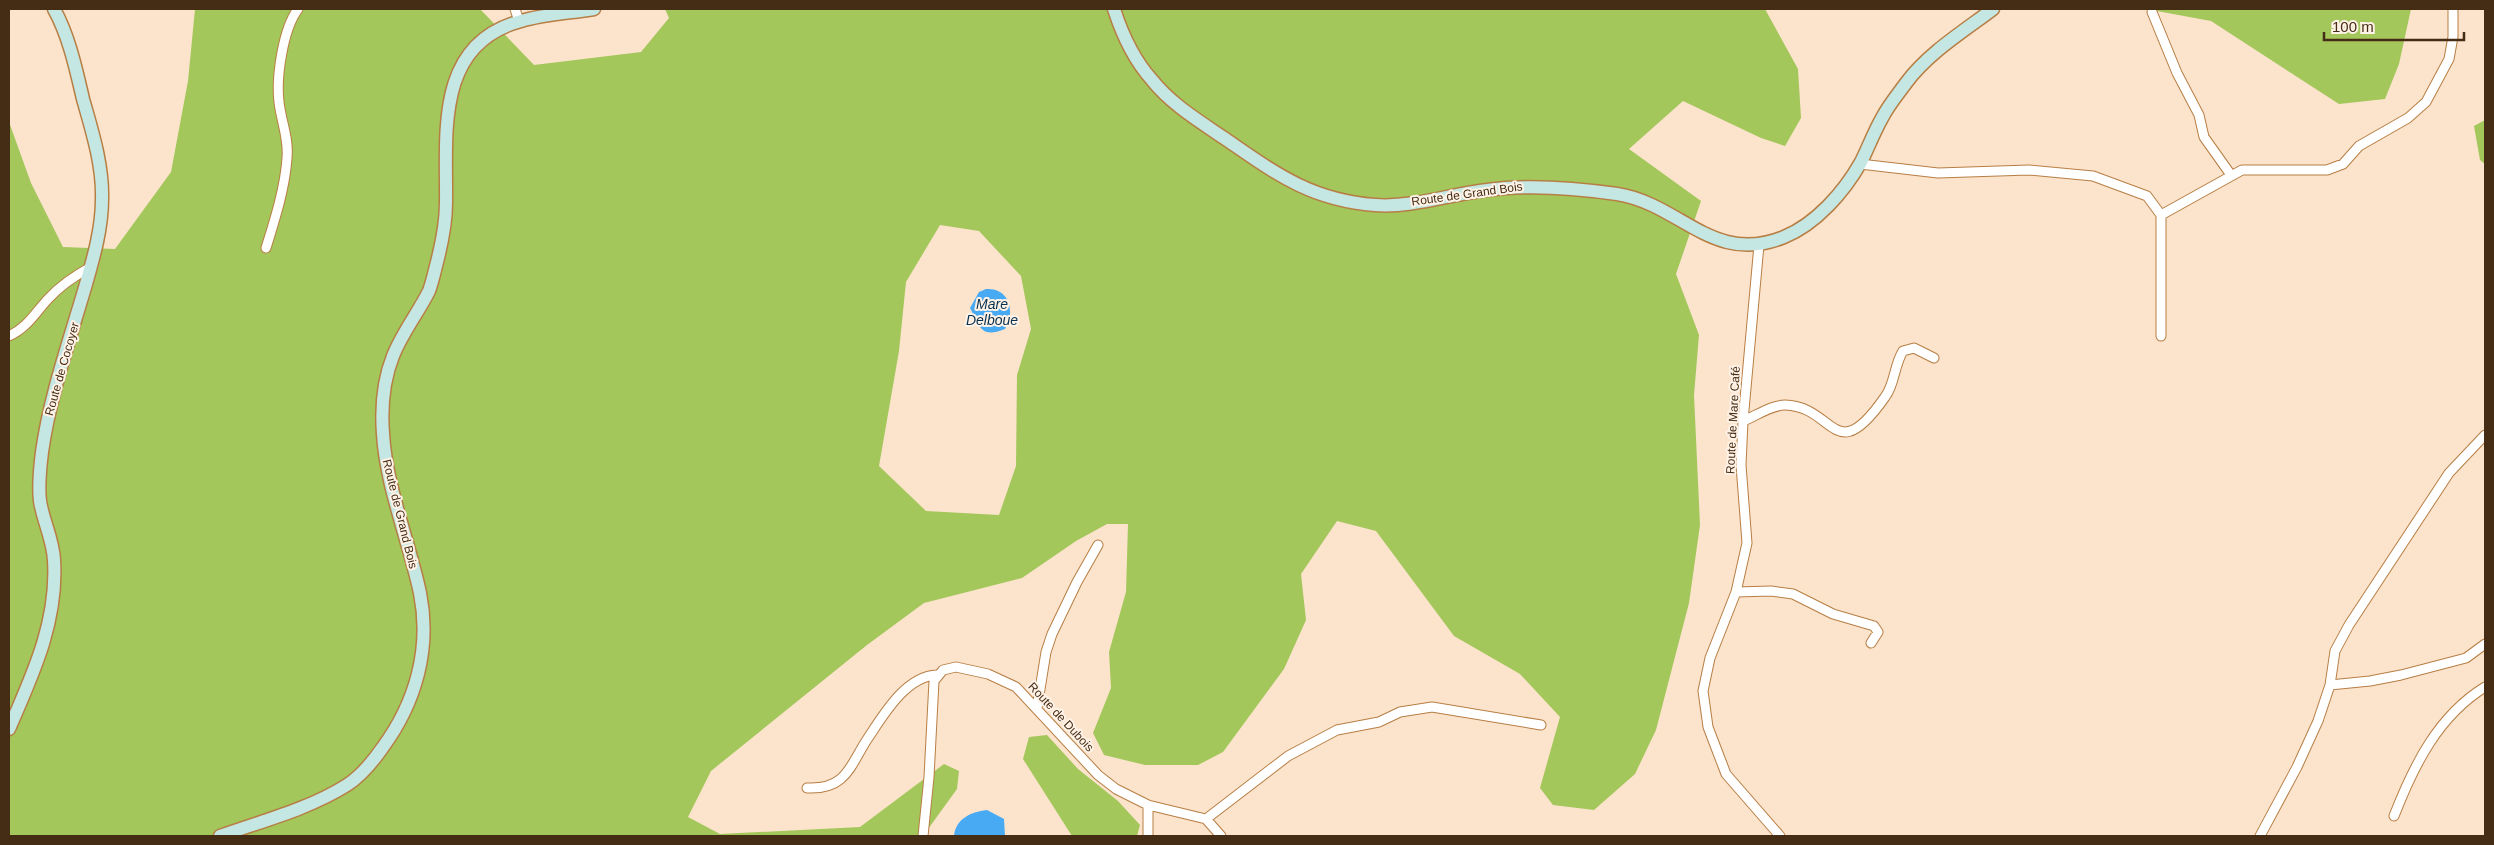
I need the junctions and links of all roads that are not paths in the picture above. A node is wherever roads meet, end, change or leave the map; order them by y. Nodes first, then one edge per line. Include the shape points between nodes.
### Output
1 (54, 9) edge
2 (298, 9) edge
3 (594, 9) edge
4 (1114, 9) edge
5 (1993, 9) edge
6 (2453, 9) edge
7 (2152, 12) dead end
8 (517, 15) edge
9 (1860, 164) junction
10 (2231, 175) junction
11 (2161, 215) junction
12 (1760, 245) junction
13 (266, 248) dead end
14 (90, 267) junction
15 (9, 336) edge
16 (2161, 336) dead end
17 (1934, 358) dead end
18 (1743, 421) junction
19 (2485, 435) edge
20 (1098, 545) dead end
21 (1736, 592) junction
22 (1871, 642) dead end
23 (2485, 644) edge
24 (937, 675) junction
25 (2330, 684) junction
26 (2485, 686) edge
27 (1037, 708) junction
28 (1541, 725) dead end
29 (9, 730) edge
30 (807, 788) dead end
31 (1148, 805) junction
32 (2394, 816) dead end
33 (1206, 819) junction
34 (220, 836) edge
35 (923, 836) edge
36 (1148, 836) edge
37 (1221, 836) edge
38 (1780, 836) edge
39 (2260, 836) edge

1 - 14 main road, Route de Cocoyer via 76,72 100,170 100,228
2 - 13 street via 286,37 278,87 281,115 287,131 288,158
3 - 8 main road, Route de Grand Bois
4 - 12 main road, Route de Grand Bois via 1121,30 1144,70 1188,114 1287,181 1330,198 1377,205 1528,186 1620,194 1654,206 1730,244
5 - 9 main road, Route de Grand Bois via 1932,57 1909,80 1883,116
6 - 10 street via 2453,37 2448,60 2426,102 2408,118 2358,146 2343,164 2327,170 2242,170
7 - 10 street via 2177,73 2199,115 2204,137
8 - 34 main road, Route de Grand Bois via 478,46 453,82 445,138 446,207 437,261 429,290 394,355 385,383 382,406 386,462 420,595 423,619 422,651 412,698 396,730 349,784 306,805
9 - 11 street via 1938,173 2029,170 2093,176 2147,196
9 - 12 main road, Route de Grand Bois via 1836,198 1810,220 1787,236
10 - 11 street
11 - 16 street
12 - 18 street, Route de Mare Café
14 - 15 street via 69,278 28,324
14 - 29 main road, Route de Cocoyer via 50,410 42,452 40,502 54,561 50,619 46,641
17 - 18 street via 1914,348 1903,351 1887,396 1865,421 1847,433 1838,432 1794,406 1775,407
18 - 21 street, Route de Mare Café via 1741,465 1747,542
19 - 25 street via 2449,473 2348,625 2335,651
20 - 27 street via 1062,612 1046,652
21 - 22 street via 1794,594 1833,614 1874,626 1878,632
21 - 38 street, Route de Mare Café via 1710,658 1704,691 1708,727 1726,774
23 - 25 street via 2466,658 2401,675
24 - 27 street, Route de Dubois via 956,667 988,674 1016,687
24 - 30 street, Route de Dubois via 909,685 867,739 848,773 822,788
24 - 35 street
25 - 39 street via 2318,721 2297,767
26 - 32 street via 2465,699 2444,722 2412,770
27 - 31 street, Route de Dubois via 1098,775 1116,789
28 - 33 street via 1432,707 1400,712 1379,722 1337,730 1288,756
31 - 33 street, Route de Dubois
31 - 36 street
33 - 37 street

